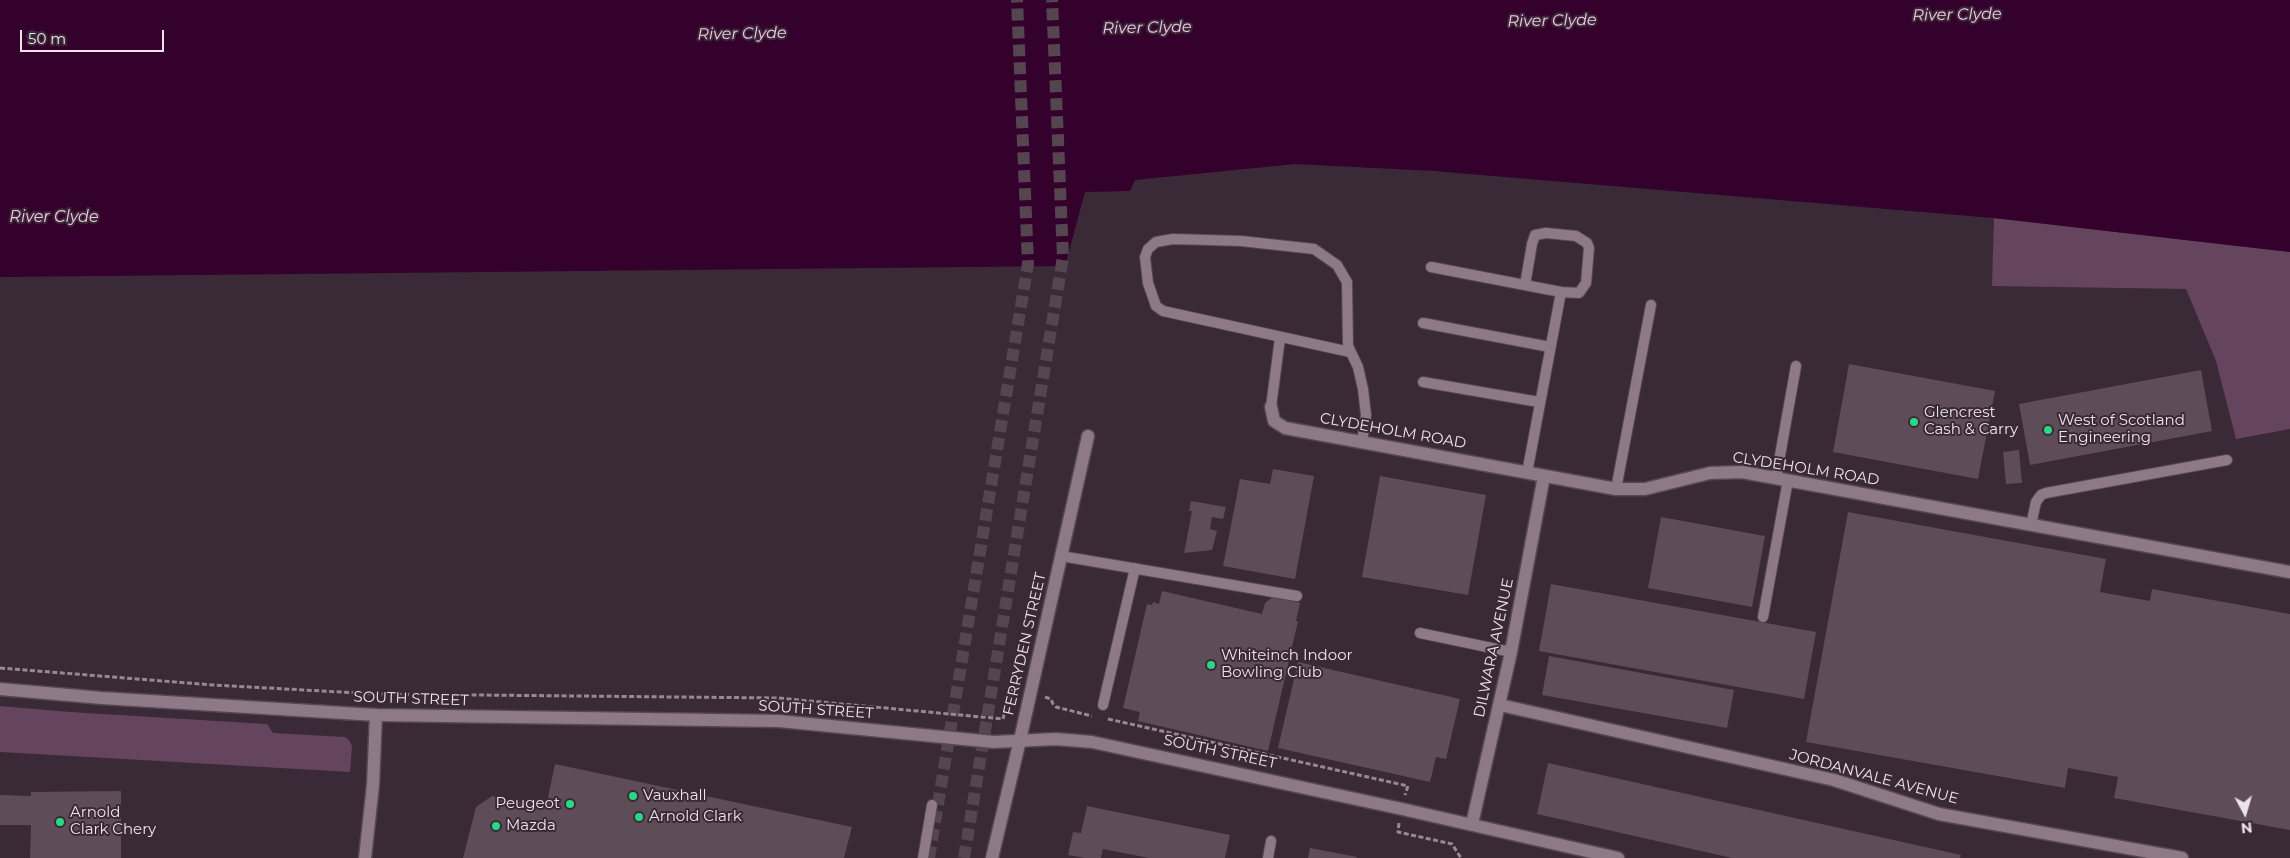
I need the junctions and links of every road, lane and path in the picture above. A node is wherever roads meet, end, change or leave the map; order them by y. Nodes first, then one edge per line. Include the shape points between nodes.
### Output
1 (1431, 267) dead end
2 (1524, 284) junction
3 (1561, 292) junction
4 (1651, 305) dead end
5 (1423, 323) dead end
6 (1280, 338) junction
7 (1550, 346) junction
8 (1350, 352) junction
9 (1796, 366) dead end
10 (1424, 382) dead end
11 (1540, 402) junction
12 (1271, 407) joint
13 (1088, 436) dead end
14 (1362, 442) junction
15 (2227, 460) dead end
16 (1526, 473) junction
17 (1544, 476) junction
18 (1782, 479) junction
19 (1616, 489) junction
20 (2032, 525) junction
21 (1061, 556) junction
22 (1135, 568) junction
23 (2290, 572) edge
24 (1297, 596) dead end
25 (1763, 617) dead end
26 (1420, 633) dead end
27 (1511, 652) junction
28 (0, 689) edge
29 (1103, 705) dead end
30 (1500, 705) junction
31 (376, 715) junction
32 (1020, 740) junction
33 (932, 805) dead end
34 (1472, 824) junction
35 (1271, 841) dead end
36 (365, 858) edge
37 (923, 858) edge
38 (992, 858) edge
39 (1268, 858) edge
40 (1618, 858) edge
41 (2182, 858) edge

1 - 2 lane
2 - 3 lane
2 - 3 lane via 1535,235 1576,236 1589,248 1586,283 1579,293
3 - 7 lane
4 - 19 lane
5 - 7 lane
6 - 8 lane
6 - 8 lane via 1162,311 1156,306 1148,283 1145,257 1148,249 1163,240 1215,239 1304,247 1323,254 1344,273 1348,282
6 - 12 lane
7 - 11 lane
8 - 14 lane via 1361,376 1364,395 1366,415
9 - 18 lane
10 - 11 lane
11 - 16 lane
12 - 14 street, CLYDEHOLM ROAD via 1274,421 1285,428
13 - 21 street, FERRYDEN STREET
14 - 16 street, CLYDEHOLM ROAD
15 - 20 lane via 2041,495 2036,502
16 - 17 street, CLYDEHOLM ROAD
17 - 19 street, CLYDEHOLM ROAD
17 - 27 street, DILWARA AVENUE
18 - 19 street, CLYDEHOLM ROAD via 1722,472 1645,489
18 - 20 street, CLYDEHOLM ROAD
18 - 25 lane
20 - 23 street, CLYDEHOLM ROAD
21 - 22 lane
21 - 32 street, FERRYDEN STREET
22 - 24 lane
22 - 29 lane
26 - 27 lane
27 - 30 street, DILWARA AVENUE
28 - 31 street, SOUTH STREET
30 - 34 street, DILWARA AVENUE
30 - 41 street, JORDANVALE AVENUE via 1834,780 1939,814
31 - 32 street, SOUTH STREET via 785,722 985,741
31 - 36 street
32 - 34 street, SOUTH STREET via 1056,739 1127,748
32 - 38 street, FERRYDEN STREET
33 - 37 lane
34 - 40 street, SOUTH STREET
35 - 39 lane

